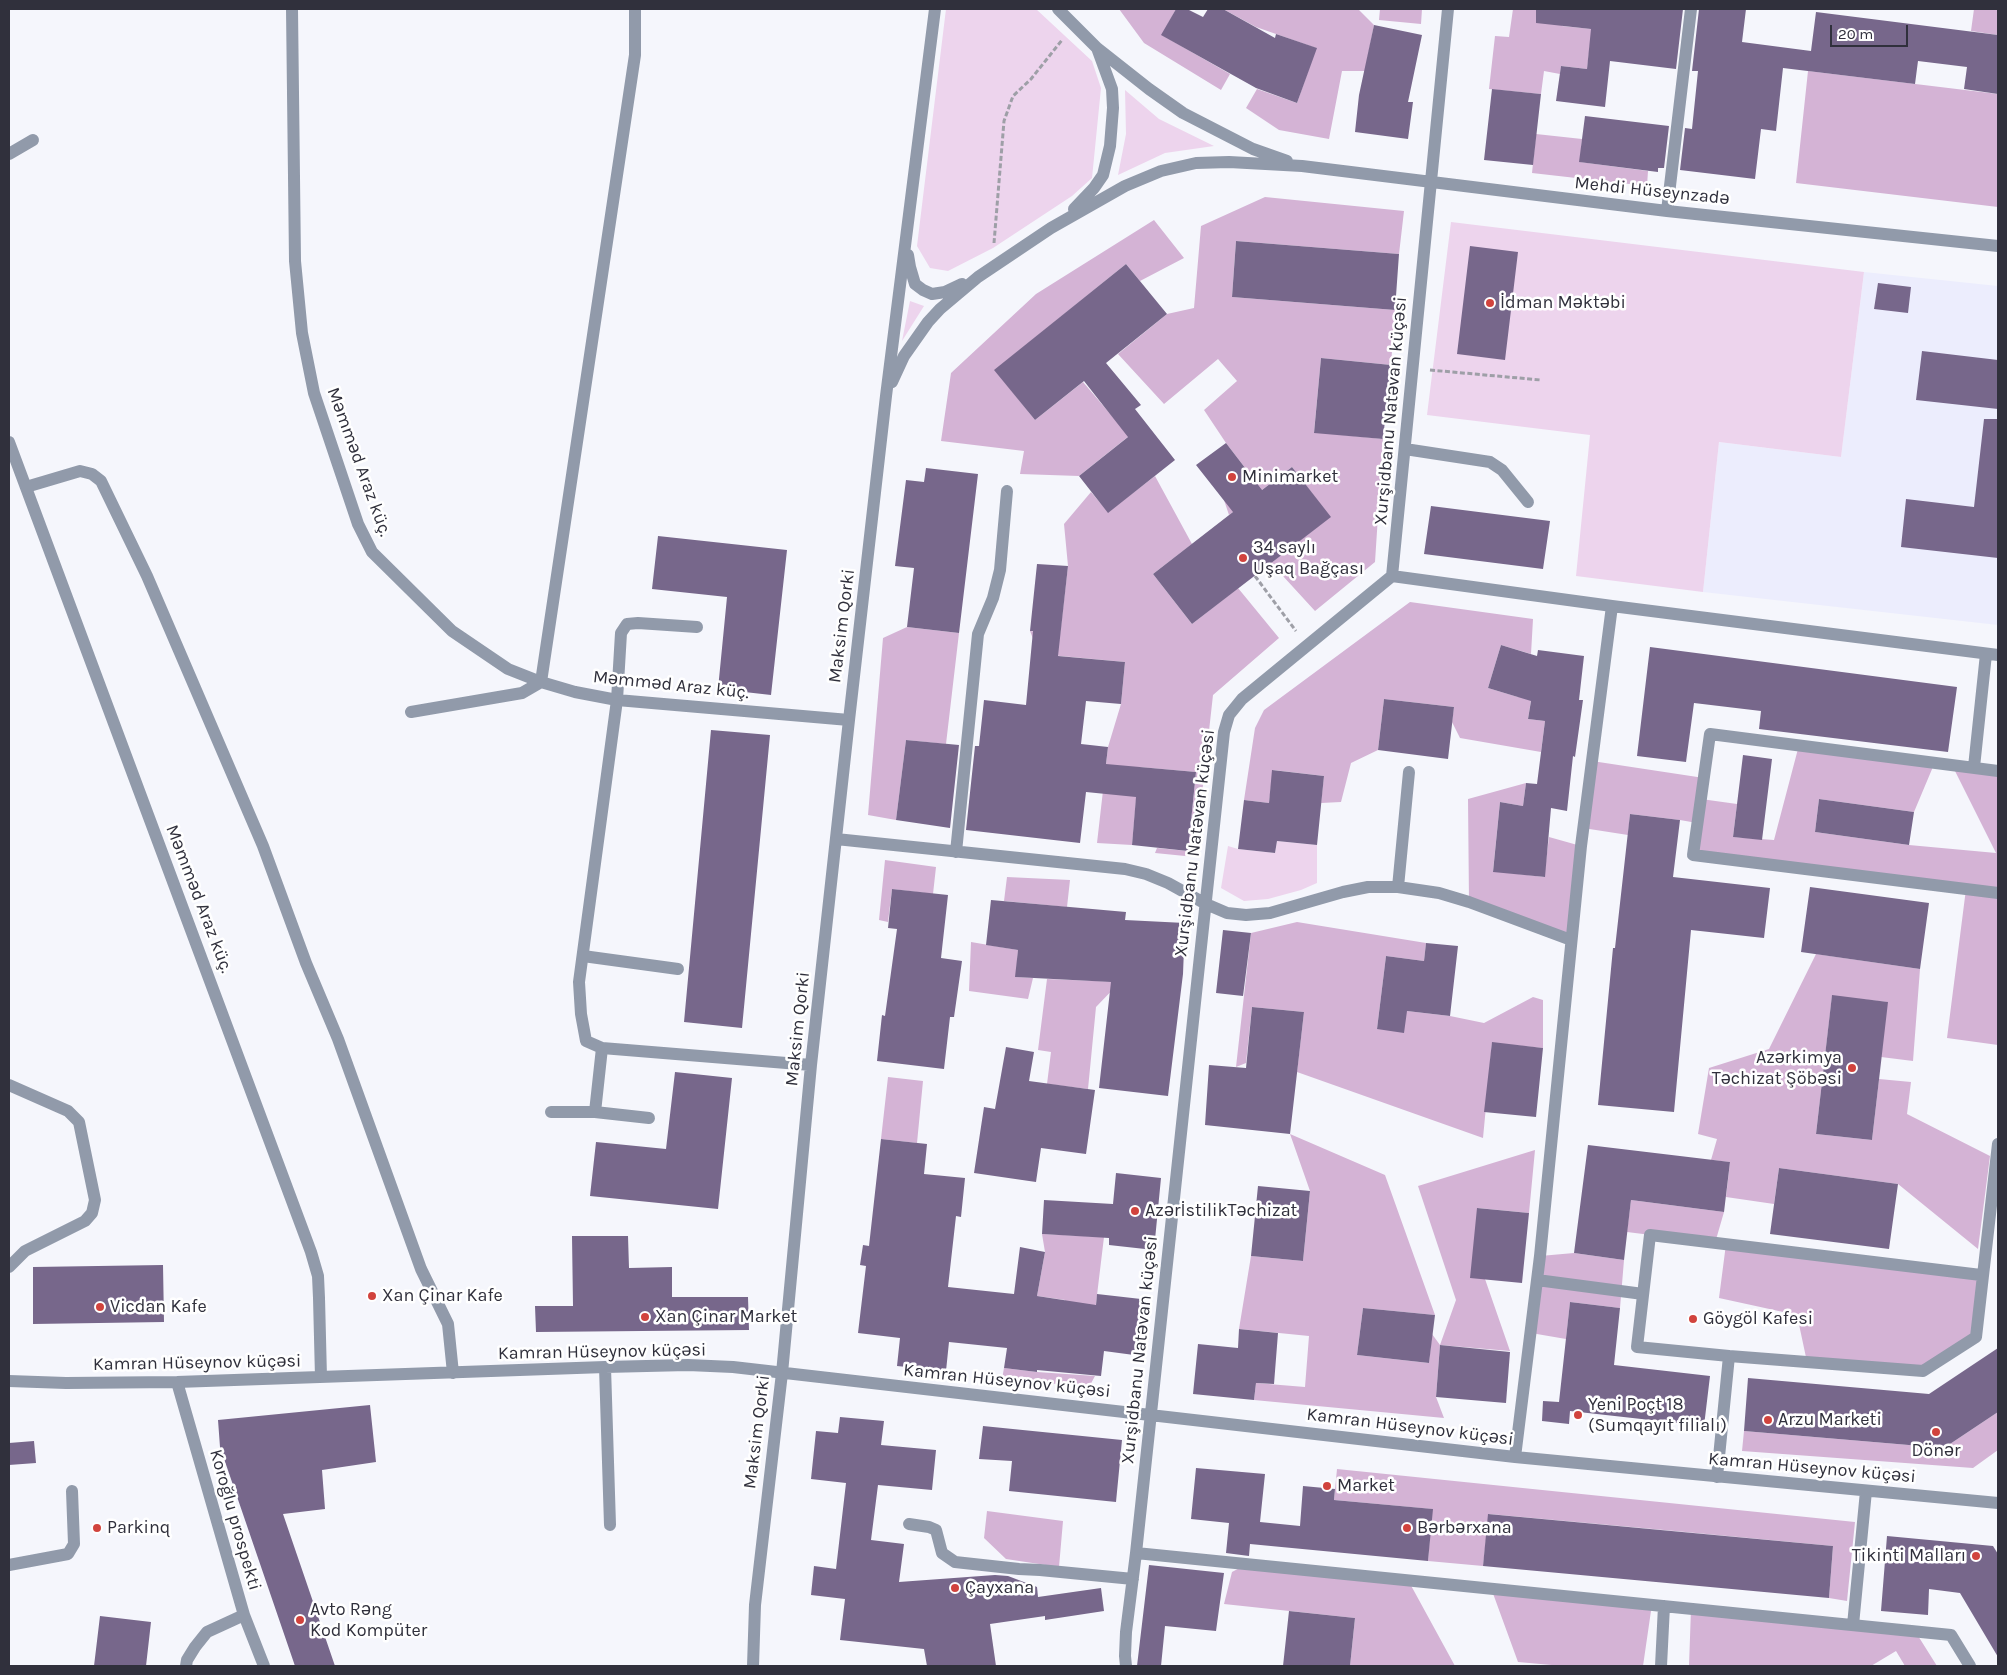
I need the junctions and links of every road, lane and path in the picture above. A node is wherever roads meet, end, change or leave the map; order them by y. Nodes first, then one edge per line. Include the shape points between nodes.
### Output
1 (292, 9) edge
2 (635, 9) edge
3 (935, 9) edge
4 (1058, 9) edge
5 (1448, 9) edge
6 (1691, 9) edge
7 (1065, 36) dead end
8 (1097, 48) junction
9 (33, 140) dead end
10 (9, 154) edge
11 (1302, 166) junction
12 (1430, 183) junction
13 (1667, 211) junction
14 (1051, 228) junction
15 (906, 237) junction
16 (1998, 246) edge
17 (993, 248) dead end
18 (978, 277) junction
19 (1412, 368) junction
20 (1541, 380) dead end
21 (886, 396) junction
22 (9, 442) edge
23 (1404, 449) junction
24 (26, 487) junction
25 (1007, 491) dead end
26 (1528, 502) dead end
27 (1255, 576) dead end
28 (1392, 576) junction
29 (1612, 606) junction
30 (697, 627) dead end
31 (1306, 646) junction
32 (1992, 654) edge
33 (541, 682) junction
34 (617, 700) junction
35 (411, 712) dead end
36 (849, 720) junction
37 (1974, 767) junction
38 (1998, 771) edge
39 (1409, 772) dead end
40 (836, 839) junction
41 (956, 852) junction
42 (1398, 887) junction
43 (1998, 893) edge
44 (1206, 904) junction
45 (1571, 940) junction
46 (583, 956) junction
47 (678, 969) dead end
48 (602, 1048) junction
49 (811, 1065) junction
50 (9, 1085) edge
51 (551, 1112) dead end
52 (595, 1112) junction
53 (649, 1118) dead end
54 (1998, 1144) edge
55 (9, 1267) edge
56 (1981, 1275) junction
57 (1537, 1280) junction
58 (1643, 1294) junction
59 (1730, 1356) junction
60 (605, 1367) junction
61 (453, 1373) junction
62 (782, 1373) junction
63 (321, 1377) junction
64 (9, 1381) edge
65 (177, 1382) junction
66 (1151, 1415) junction
67 (1515, 1457) junction
68 (1717, 1477) junction
69 (72, 1491) dead end
70 (1866, 1491) junction
71 (1998, 1503) edge
72 (909, 1524) dead end
73 (610, 1525) dead end
74 (1136, 1553) junction
75 (9, 1565) edge
76 (1133, 1579) junction
77 (1664, 1606) junction
78 (244, 1615) junction
79 (1853, 1625) junction
80 (186, 1666) edge
81 (264, 1666) edge
82 (753, 1666) edge
83 (1126, 1666) edge
84 (1660, 1666) edge
85 (1970, 1666) edge

1 - 33 street, Məmməd Araz küç. via 295,261 302,333 314,393 358,524 372,552 452,631 508,669
2 - 33 street via 635,55
3 - 15 street
4 - 8 street
5 - 12 street, Xurşidbanu Natəvan küçəsi
6 - 13 street
7 - 17 path via 1013,96 1004,121
8 - 11 street via 1183,113 1253,149
8 - 14 street via 1112,89 1113,108 1110,146 1103,175 1081,203
9 - 10 street
11 - 12 street, Mehdi Hüseynzadə
11 - 14 street via 1196,163 1161,171 1125,186
12 - 13 street, Mehdi Hüseynzadə
12 - 19 street, Xurşidbanu Natəvan küçəsi
13 - 16 street, Mehdi Hüseynzadə
14 - 18 street
15 - 18 street via 915,284 923,290 932,294 946,292
15 - 21 street, Maksim Qorki
18 - 21 street via 928,322 904,356
19 - 20 path
19 - 23 street, Xurşidbanu Natəvan küçəsi
21 - 36 street, Maksim Qorki
22 - 24 street, Məmməd Araz küç.
23 - 26 street via 1490,462 1502,470
23 - 28 street, Xurşidbanu Natəvan küçəsi
24 - 61 street via 80,472 92,474 101,481 147,576 262,846 338,1039 421,1269 448,1324
24 - 63 street, Məmməd Araz küç. via 311,1252 320,1298
25 - 41 street via 1000,570 978,634
27 - 31 path
28 - 29 street
28 - 31 street, Xurşidbanu Natəvan küçəsi
29 - 32 street
29 - 45 street
30 - 34 street via 627,624 621,633
31 - 44 street, Xurşidbanu Natəvan küçəsi via 1242,699 1229,715 1224,732
32 - 37 street
33 - 34 street, Məmməd Araz küç.
33 - 35 street via 522,694
34 - 36 street, Məmməd Araz küç.
34 - 46 street
36 - 40 street, Maksim Qorki
37 - 38 street
37 - 43 street via 1710,734 1693,855
39 - 42 street
40 - 41 street
40 - 49 street, Maksim Qorki
41 - 44 street via 1125,869 1168,883
42 - 44 street via 1368,887 1246,915 1227,913
42 - 45 street via 1469,902
44 - 66 street, Xurşidbanu Natəvan küçəsi
45 - 57 street
46 - 47 street
46 - 48 street via 579,982 586,1041
48 - 49 street
48 - 52 street
49 - 62 street, Maksim Qorki
50 - 55 street via 68,1111 79,1122 95,1200 92,1213 85,1221 25,1251
51 - 52 street
52 - 53 street
54 - 56 street
56 - 58 street via 1650,1235
56 - 59 street via 1976,1337 1923,1371
57 - 58 street
57 - 67 street
58 - 59 street via 1637,1347
59 - 68 street
60 - 61 street, Kamran Hüseynov küçəsi
60 - 62 street, Kamran Hüseynov küçəsi via 732,1367
60 - 73 street
61 - 63 street, Kamran Hüseynov küçəsi
62 - 66 street, Kamran Hüseynov küçəsi
62 - 82 street, Maksim Qorki via 755,1605
63 - 65 street, Kamran Hüseynov küçəsi
64 - 65 street, Kamran Hüseynov küçəsi
65 - 78 street, Koroğlu prospekti
66 - 67 street, Kamran Hüseynov küçəsi
66 - 74 street, Xurşidbanu Natəvan küçəsi
67 - 68 street, Kamran Hüseynov küçəsi
68 - 70 street, Kamran Hüseynov küçəsi
69 - 75 street via 74,1544 68,1554
70 - 71 street, Kamran Hüseynov küçəsi
70 - 79 street
72 - 76 street via 936,1530 942,1553 955,1562
74 - 76 street, Xurşidbanu Natəvan küçəsi
74 - 77 street
76 - 83 street, Xurşidbanu Natəvan küçəsi via 1126,1632
77 - 79 street
77 - 84 street
78 - 80 street via 207,1632
78 - 81 street, Koroğlu prospekti
79 - 85 street via 1951,1635

